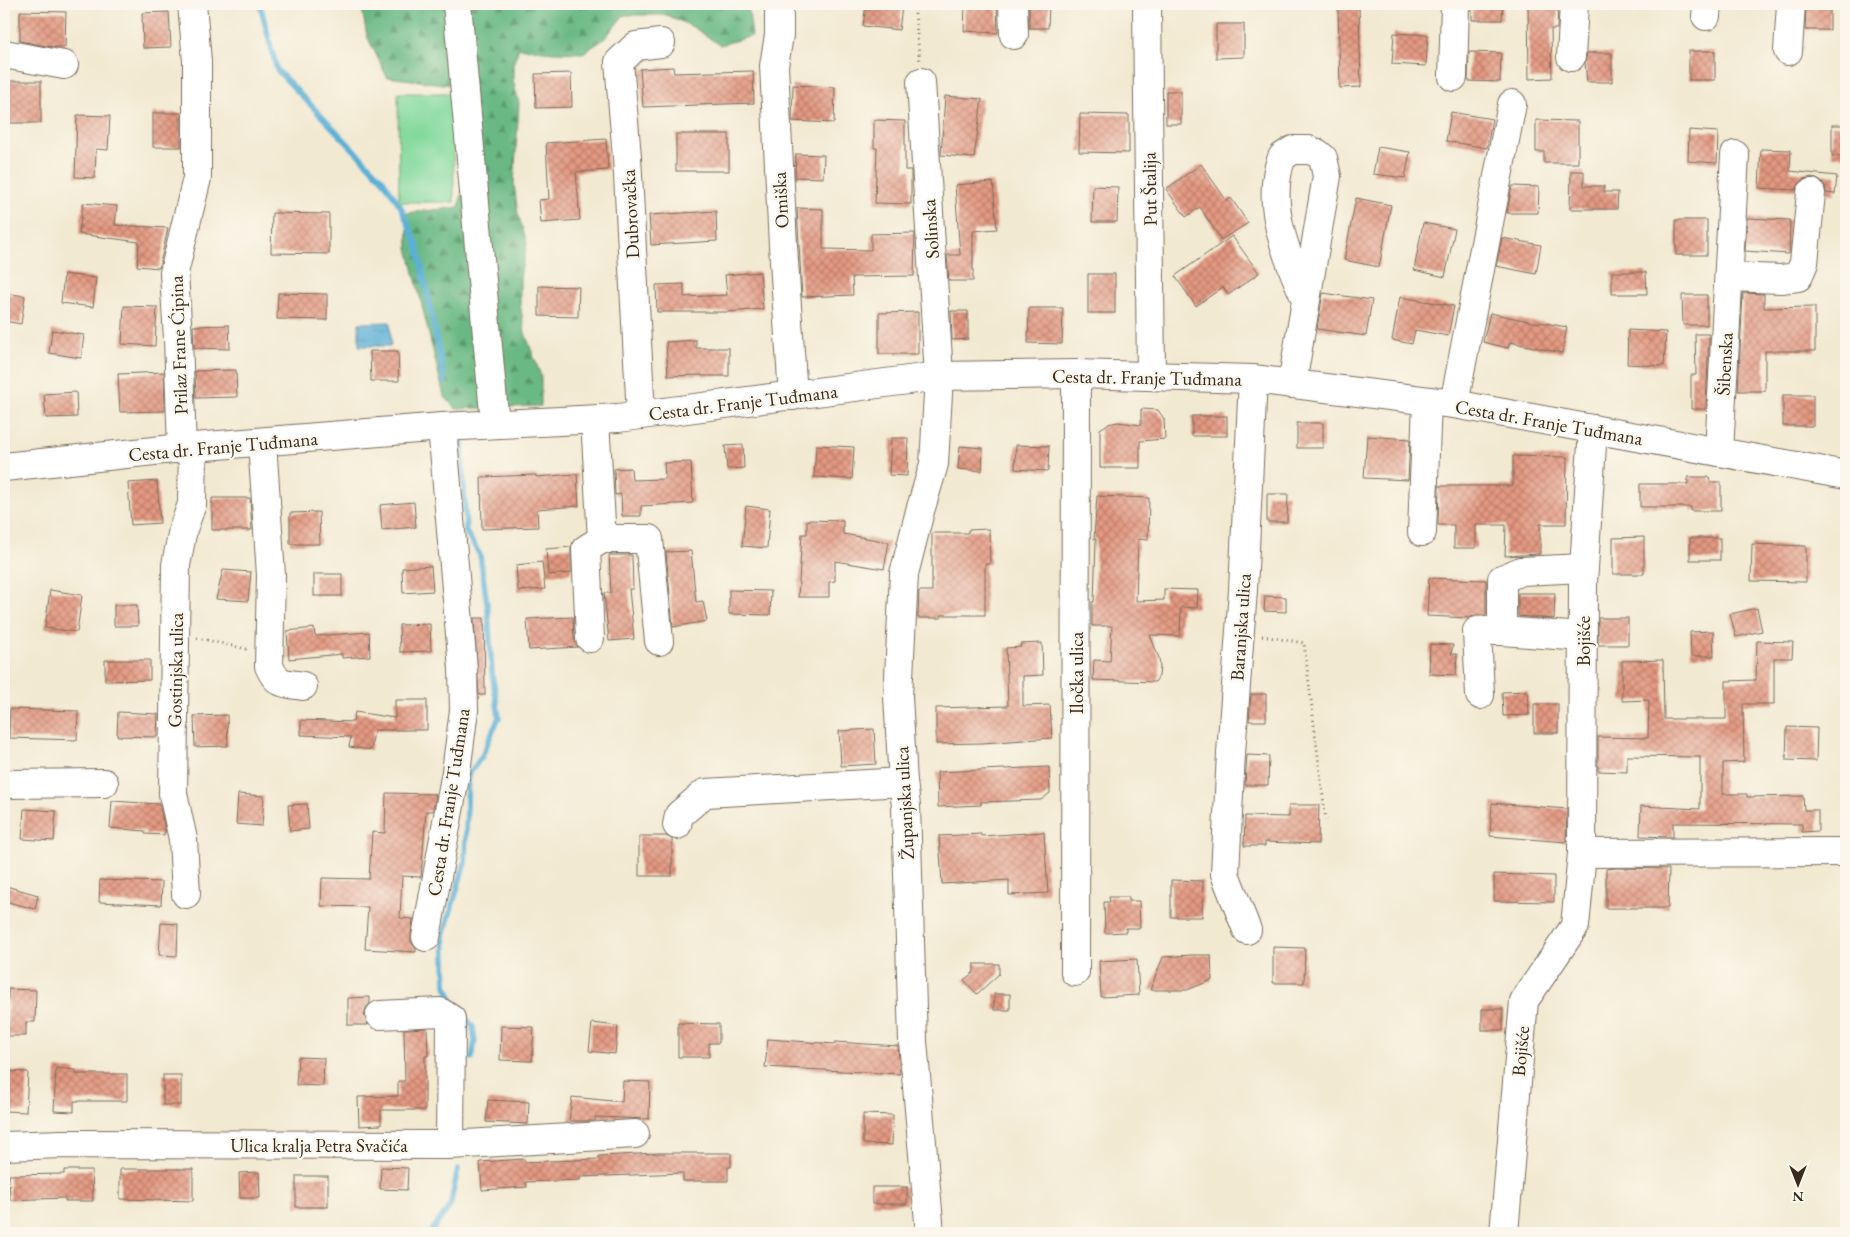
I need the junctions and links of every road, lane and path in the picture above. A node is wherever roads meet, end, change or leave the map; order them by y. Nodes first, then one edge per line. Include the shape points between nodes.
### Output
1 (192, 4) edge
2 (457, 4) edge
3 (779, 4) edge
4 (914, 4) edge
5 (1013, 4) edge
6 (1147, 4) edge
7 (1455, 4) edge
8 (1574, 4) edge
9 (1791, 4) edge
10 (1014, 35) dead end
11 (661, 43) dead end
12 (1788, 51) dead end
13 (4, 54) edge
14 (1571, 57) dead end
15 (64, 65) dead end
16 (1453, 77) dead end
17 (921, 82) joint
18 (1512, 104) dead end
19 (1735, 155) dead end
20 (1811, 193) dead end
21 (1729, 276) junction
22 (1306, 300) dead end
23 (1076, 374) junction
24 (1151, 375) junction
25 (939, 376) junction
26 (1253, 379) junction
27 (1292, 384) junction
28 (793, 396) junction
29 (1427, 401) junction
30 (1454, 404) junction
31 (641, 415) junction
32 (595, 420) junction
33 (495, 424) junction
34 (442, 427) junction
35 (1593, 429) junction
36 (262, 442) junction
37 (188, 448) junction
38 (1719, 452) junction
39 (4, 466) edge
40 (1846, 475) edge
41 (1422, 532) dead end
42 (602, 539) junction
43 (1584, 568) junction
44 (176, 630) junction
45 (1502, 631) junction
46 (1240, 633) junction
47 (1583, 637) junction
48 (590, 638) dead end
49 (659, 641) dead end
50 (268, 651) junction
51 (303, 686) dead end
52 (1480, 695) dead end
53 (104, 782) dead end
54 (903, 782) junction
55 (4, 784) edge
56 (1326, 821) dead end
57 (677, 825) dead end
58 (1846, 852) edge
59 (1582, 854) junction
60 (186, 894) dead end
61 (1247, 930) dead end
62 (426, 937) dead end
63 (1075, 972) dead end
64 (380, 1016) dead end
65 (635, 1134) dead end
66 (450, 1144) junction
67 (4, 1146) edge
68 (930, 1233) edge
69 (1504, 1233) edge

1 - 37 street, Prilaz Frane Ćipina via 197,61 197,178 174,272
2 - 33 street
3 - 28 street, Omiška via 774,66
4 - 17 path
5 - 10 street
6 - 24 street, Put Štalija
7 - 16 street
8 - 14 street
9 - 12 street
11 - 31 street, Dubrovačka via 636,46 619,62
13 - 15 street
17 - 25 street, Solinska
18 - 30 street
19 - 21 street, Šibenska
20 - 21 street via 1804,263 1798,276 1781,279
21 - 38 street, Šibenska
22 - 27 street
23 - 24 street, Cesta dr. Franje Tuđmana
23 - 25 street, Cesta dr. Franje Tuđmana
23 - 63 street, Iločka ulica
24 - 26 street, Cesta dr. Franje Tuđmana
25 - 28 street, Cesta dr. Franje Tuđmana
25 - 54 street, Županjska ulica via 934,464 904,574 898,697
26 - 27 street, Cesta dr. Franje Tuđmana
26 - 46 street, Baranjska ulica
27 - 29 street, Cesta dr. Franje Tuđmana
28 - 31 street, Cesta dr. Franje Tuđmana
29 - 30 street, Cesta dr. Franje Tuđmana
29 - 41 street
30 - 35 street, Cesta dr. Franje Tuđmana
31 - 32 street, Cesta dr. Franje Tuđmana
32 - 33 street, Cesta dr. Franje Tuđmana
32 - 42 street
33 - 34 street, Cesta dr. Franje Tuđmana
34 - 36 street, Cesta dr. Franje Tuđmana
34 - 62 street, Cesta dr. Franje Tuđmana via 464,710
35 - 38 street, Cesta dr. Franje Tuđmana
35 - 43 street, Bojišće
36 - 37 street, Cesta dr. Franje Tuđmana
36 - 50 street via 271,576
37 - 39 street, Cesta dr. Franje Tuđmana
37 - 44 street, Gostinjska ulica via 192,504 176,565
38 - 40 street, Cesta dr. Franje Tuđmana
42 - 48 street via 586,549
42 - 49 street via 649,539
43 - 45 street via 1521,571 1502,579
43 - 47 street, Bojišće
44 - 50 path via 240,649
44 - 60 street, Gostinjska ulica via 173,794 183,840
45 - 47 street
45 - 52 street via 1477,631
46 - 56 path via 1304,643
46 - 61 street, Baranjska ulica via 1225,874
47 - 59 street, Bojišće
50 - 51 street via 274,678 281,683
53 - 55 street
54 - 57 street via 705,794 679,815
54 - 68 street, Županjska ulica via 913,1042
58 - 59 street
59 - 69 street, Bojišće via 1575,926 1524,1001
64 - 66 street via 440,1012 451,1019
65 - 66 street, Ulica kralja Petra Svačića
66 - 67 street, Ulica kralja Petra Svačića

